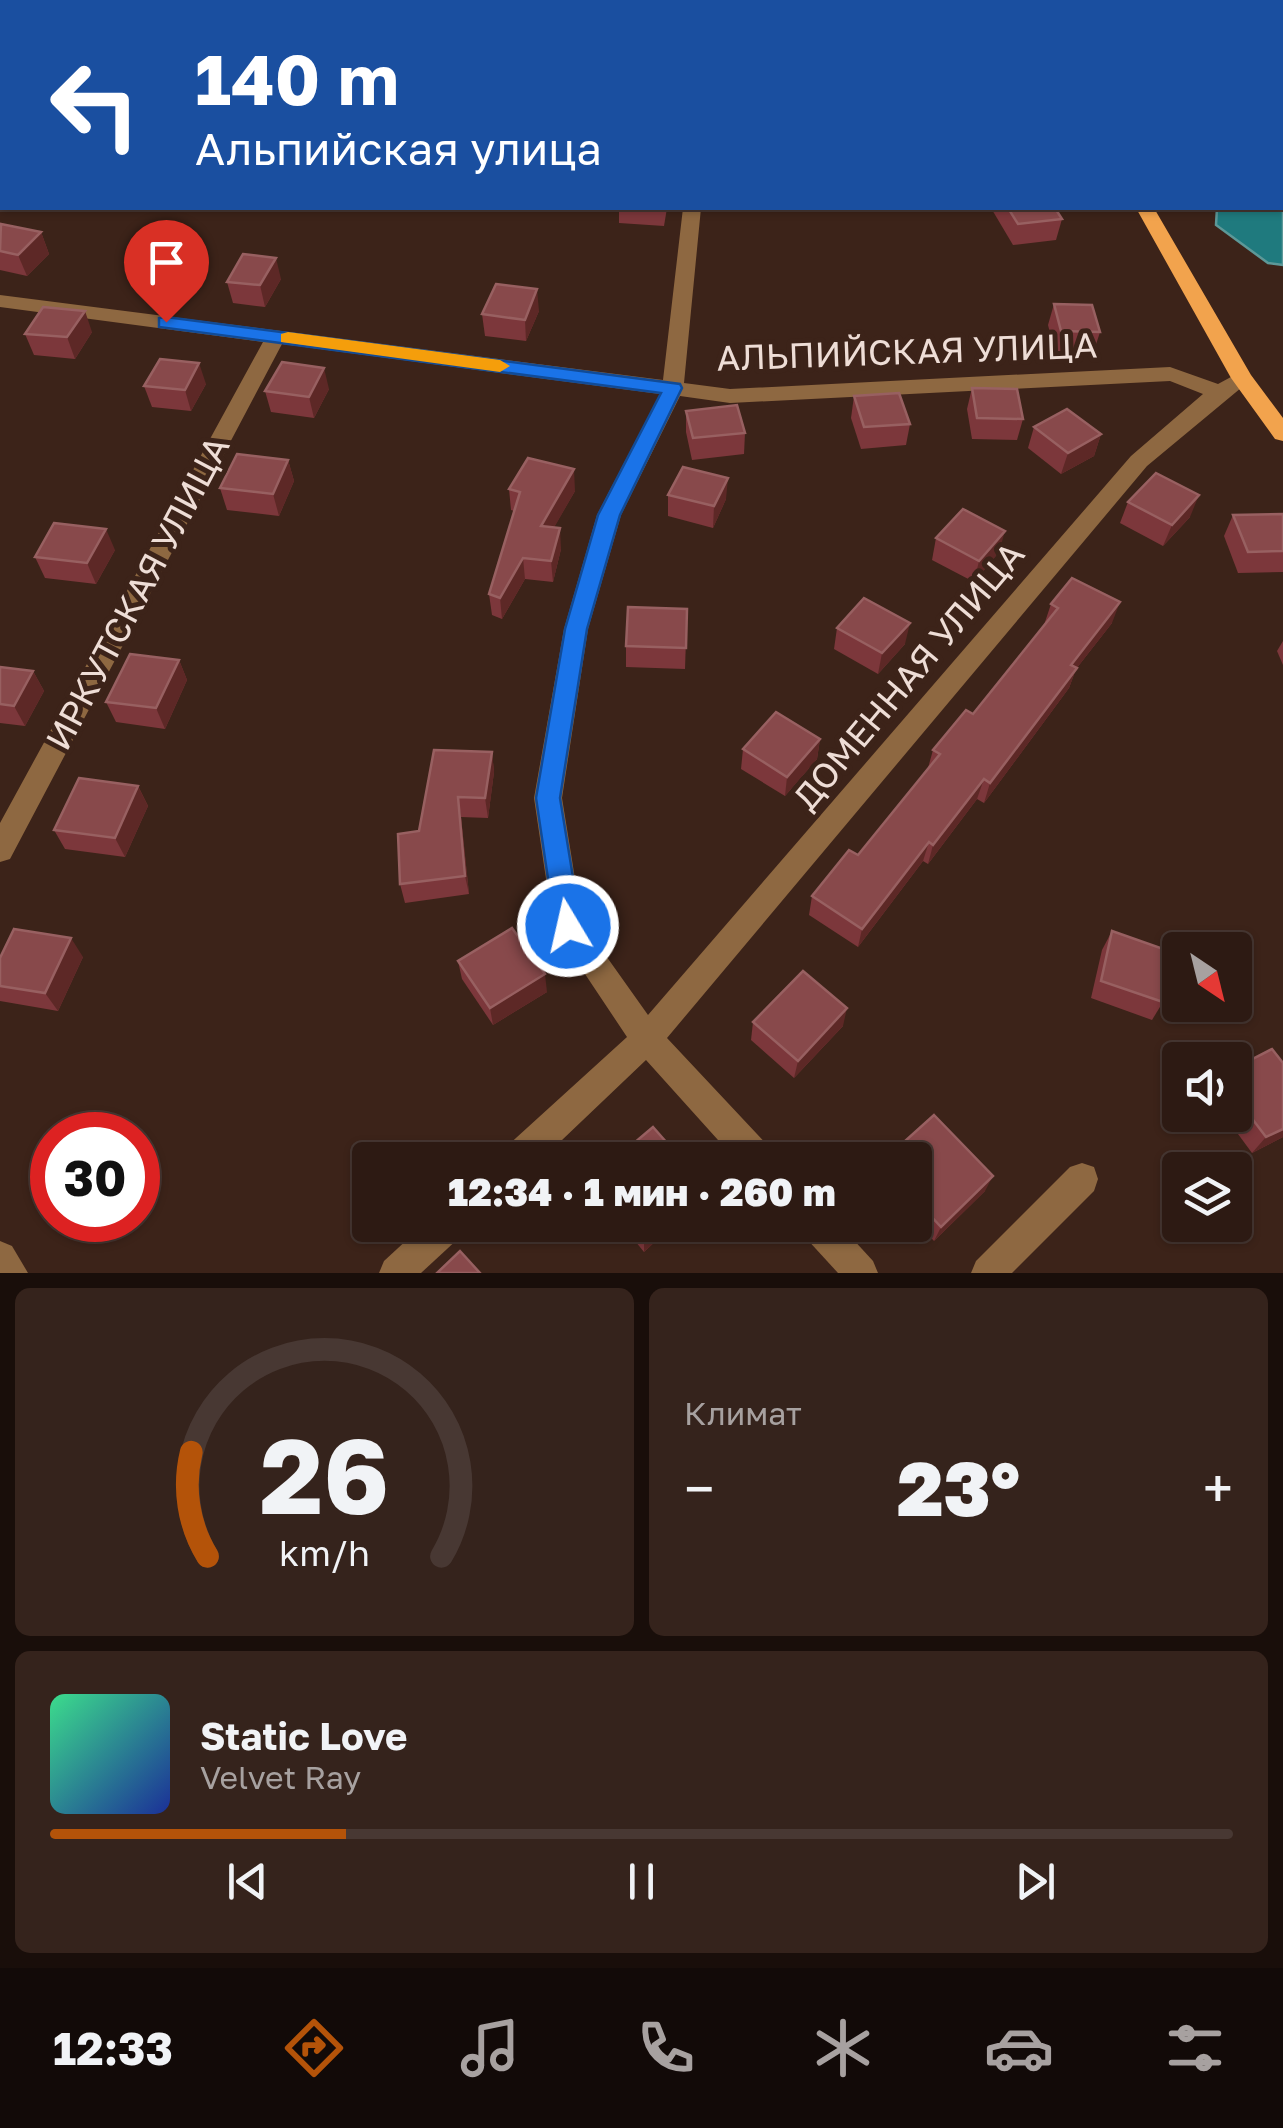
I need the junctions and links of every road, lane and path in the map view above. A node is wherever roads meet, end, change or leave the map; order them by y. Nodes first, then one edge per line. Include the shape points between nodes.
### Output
1 (692, 210) edge
2 (1146, 210) edge
3 (0, 301) edge
4 (276, 336) junction
5 (1242, 378) junction
6 (673, 388) junction
7 (1218, 394) junction
8 (1283, 434) edge
9 (0, 850) edge
10 (647, 1039) junction
11 (537, 1142) edge
12 (741, 1142) edge
13 (1082, 1180) dead end
14 (430, 1242) edge
15 (833, 1242) edge
16 (0, 1258) edge
17 (11, 1273) edge
18 (396, 1273) edge
19 (861, 1273) edge
20 (988, 1273) edge

1 - 6 street
2 - 5 main road
3 - 4 street, АЛЬПИЙСКАЯ УЛИЦА
4 - 6 street, АЛЬПИЙСКАЯ УЛИЦА
4 - 9 street, ИРКУТСКАЯ УЛИЦА
5 - 7 street, ДОМЕННАЯ УЛИЦА
5 - 8 main road
6 - 7 street, АЛЬПИЙСКАЯ УЛИЦА via 730,396 1170,374
6 - 10 street via 609,515 576,629 548,798 568,926
7 - 10 street, ДОМЕННАЯ УЛИЦА via 1139,460
10 - 11 street, ДОМЕННАЯ УЛИЦА
10 - 12 street
13 - 20 street
14 - 18 street
15 - 19 street
16 - 17 street

